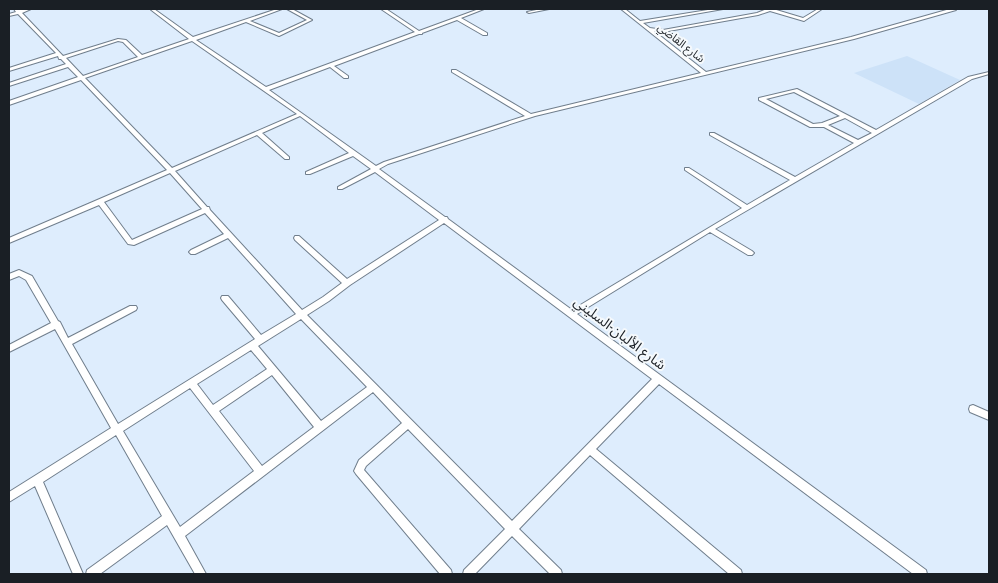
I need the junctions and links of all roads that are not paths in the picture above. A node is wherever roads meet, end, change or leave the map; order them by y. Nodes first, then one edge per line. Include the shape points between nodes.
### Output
1 (29, 9) edge
2 (152, 9) edge
3 (280, 9) edge
4 (289, 9) edge
5 (383, 9) edge
6 (482, 9) edge
7 (547, 9) edge
8 (623, 9) edge
9 (721, 9) edge
10 (758, 9) edge
11 (820, 9) edge
12 (954, 9) edge
13 (17, 10) edge
14 (769, 10) edge
15 (529, 12) dead end
16 (9, 15) edge
17 (677, 16) junction
18 (457, 18) junction
19 (246, 21) junction
20 (640, 22) junction
21 (691, 26) junction
22 (648, 29) junction
23 (420, 33) junction
24 (485, 34) dead end
25 (192, 39) junction
26 (59, 56) junction
27 (141, 57) junction
28 (68, 65) junction
29 (330, 66) junction
30 (9, 70) edge
31 (454, 71) dead end
32 (704, 73) junction
33 (989, 74) edge
34 (346, 77) dead end
35 (81, 78) junction
36 (9, 84) edge
37 (266, 90) junction
38 (761, 99) junction
39 (9, 103) edge
40 (302, 114) junction
41 (530, 116) junction
42 (845, 116) junction
43 (258, 133) junction
44 (877, 133) junction
45 (712, 134) dead end
46 (859, 143) junction
47 (354, 153) junction
48 (287, 158) dead end
49 (375, 169) junction
50 (687, 169) dead end
51 (170, 170) junction
52 (308, 173) dead end
53 (795, 180) junction
54 (340, 188) dead end
55 (100, 202) junction
56 (747, 208) junction
57 (206, 209) junction
58 (445, 219) junction
59 (710, 230) junction
60 (229, 234) junction
61 (297, 238) dead end
62 (9, 241) edge
63 (192, 252) dead end
64 (750, 253) dead end
65 (9, 277) edge
66 (347, 283) junction
67 (225, 298) dead end
68 (133, 308) dead end
69 (302, 314) junction
70 (572, 314) junction
71 (57, 324) junction
72 (68, 342) junction
73 (256, 343) junction
74 (9, 349) edge
75 (273, 370) junction
76 (658, 379) junction
77 (191, 383) junction
78 (372, 388) junction
79 (973, 409) dead end
80 (212, 410) junction
81 (989, 416) edge
82 (407, 424) junction
83 (320, 427) junction
84 (117, 429) junction
85 (590, 449) junction
86 (261, 472) junction
87 (36, 480) junction
88 (9, 497) edge
89 (168, 518) junction
90 (512, 529) junction
91 (178, 536) junction
92 (78, 574) edge
93 (91, 574) edge
94 (201, 574) edge
95 (447, 574) edge
96 (468, 574) edge
97 (557, 574) edge
98 (736, 574) edge
99 (922, 574) edge

1 - 13 street
2 - 25 street, شارع الألبان-السليني
3 - 19 street
4 - 19 street via 310,20 278,35
5 - 23 street
6 - 18 street
7 - 15 street
8 - 20 street, شارع القاضي
9 - 17 street
10 - 14 street
11 - 14 street via 804,20
12 - 32 street via 852,38
13 - 16 street
13 - 26 street
14 - 21 street
17 - 20 street
17 - 21 street
18 - 23 street
18 - 24 street
19 - 25 street
20 - 22 street, شارع القاضي
21 - 22 street via 663,31
22 - 32 street, شارع القاضي
23 - 29 street
25 - 27 street
25 - 37 street, شارع الألبان-السليني
26 - 27 street via 118,40 124,41
26 - 28 street
26 - 30 street
27 - 35 street
28 - 35 street
28 - 36 street
29 - 34 street
29 - 37 street
31 - 41 street
32 - 41 street
33 - 44 street via 970,78
35 - 39 street
35 - 51 street
37 - 40 street, شارع الألبان-السليني
38 - 42 street via 795,90
38 - 42 street via 816,127
38 - 46 street via 812,126 824,125
40 - 43 street
40 - 47 street, شارع الألبان-السليني
41 - 49 street
42 - 44 street
43 - 48 street
43 - 51 street
44 - 46 street
45 - 53 street
46 - 53 street
47 - 49 street, شارع الألبان-السليني
47 - 52 street
49 - 54 street
49 - 58 street, شارع الألبان-السليني
50 - 56 street
51 - 55 street
51 - 57 street
53 - 56 street
55 - 57 street via 134,243
55 - 62 street
56 - 59 street
57 - 60 street
58 - 66 street
58 - 70 street, شارع الألبان-السليني
59 - 64 street
59 - 70 street
60 - 63 street
60 - 69 street
61 - 66 street
65 - 71 street via 19,273 26,275
66 - 69 street
67 - 73 street
68 - 72 street
69 - 73 street
69 - 78 street
70 - 76 street, شارع الألبان-السليني
71 - 72 street
71 - 74 street
72 - 84 street
73 - 75 street
73 - 77 street
75 - 80 street
75 - 83 street
76 - 85 street
76 - 99 street, شارع الألبان-السليني
77 - 80 street
77 - 84 street
78 - 82 street
78 - 83 street
79 - 81 street
80 - 86 street
82 - 90 street
82 - 95 street via 362,463 359,471
83 - 86 street
84 - 87 street
84 - 89 street
85 - 90 street
85 - 98 street
86 - 91 street
87 - 88 street
87 - 92 street
89 - 91 street
89 - 93 street
90 - 96 street
90 - 97 street
91 - 94 street

